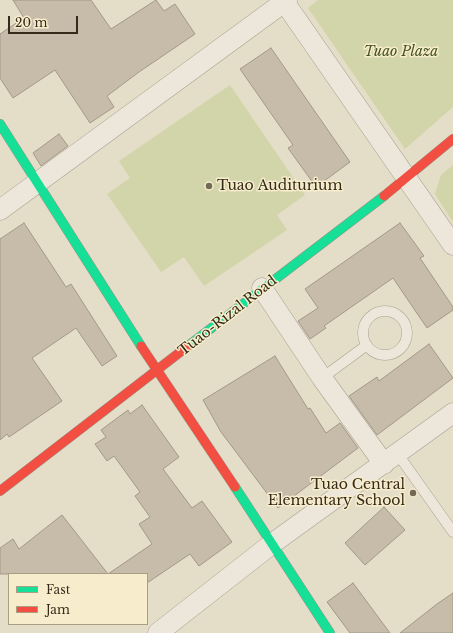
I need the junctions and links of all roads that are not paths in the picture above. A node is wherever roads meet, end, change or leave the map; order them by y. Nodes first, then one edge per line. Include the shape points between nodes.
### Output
1 (285, 1) edge
2 (0, 124) edge
3 (453, 139) edge
4 (406, 179) junction
5 (37, 181) junction
6 (0, 210) edge
7 (453, 245) edge
8 (262, 288) junction
9 (368, 345) junction
10 (157, 371) junction
11 (322, 378) junction
12 (453, 413) edge
13 (390, 459) junction
14 (0, 491) edge
15 (453, 532) edge
16 (273, 543) junction
17 (158, 633) edge
18 (330, 633) edge

1 - 4 street
1 - 5 street
2 - 5 street
3 - 4 street, Tuao-Rizal Road
4 - 7 street
4 - 8 street, Tuao-Rizal Road
5 - 6 street
5 - 10 street
8 - 10 street, Tuao-Rizal Road
8 - 11 street
9 - 9 lane via 380,354 387,355 400,349 407,334 402,319 390,312 375,313 364,328 363,335
9 - 11 lane
10 - 14 street, Tuao-Rizal Road
10 - 16 street
11 - 13 street
12 - 13 street
13 - 15 lane
13 - 16 street
16 - 17 street
16 - 18 street

